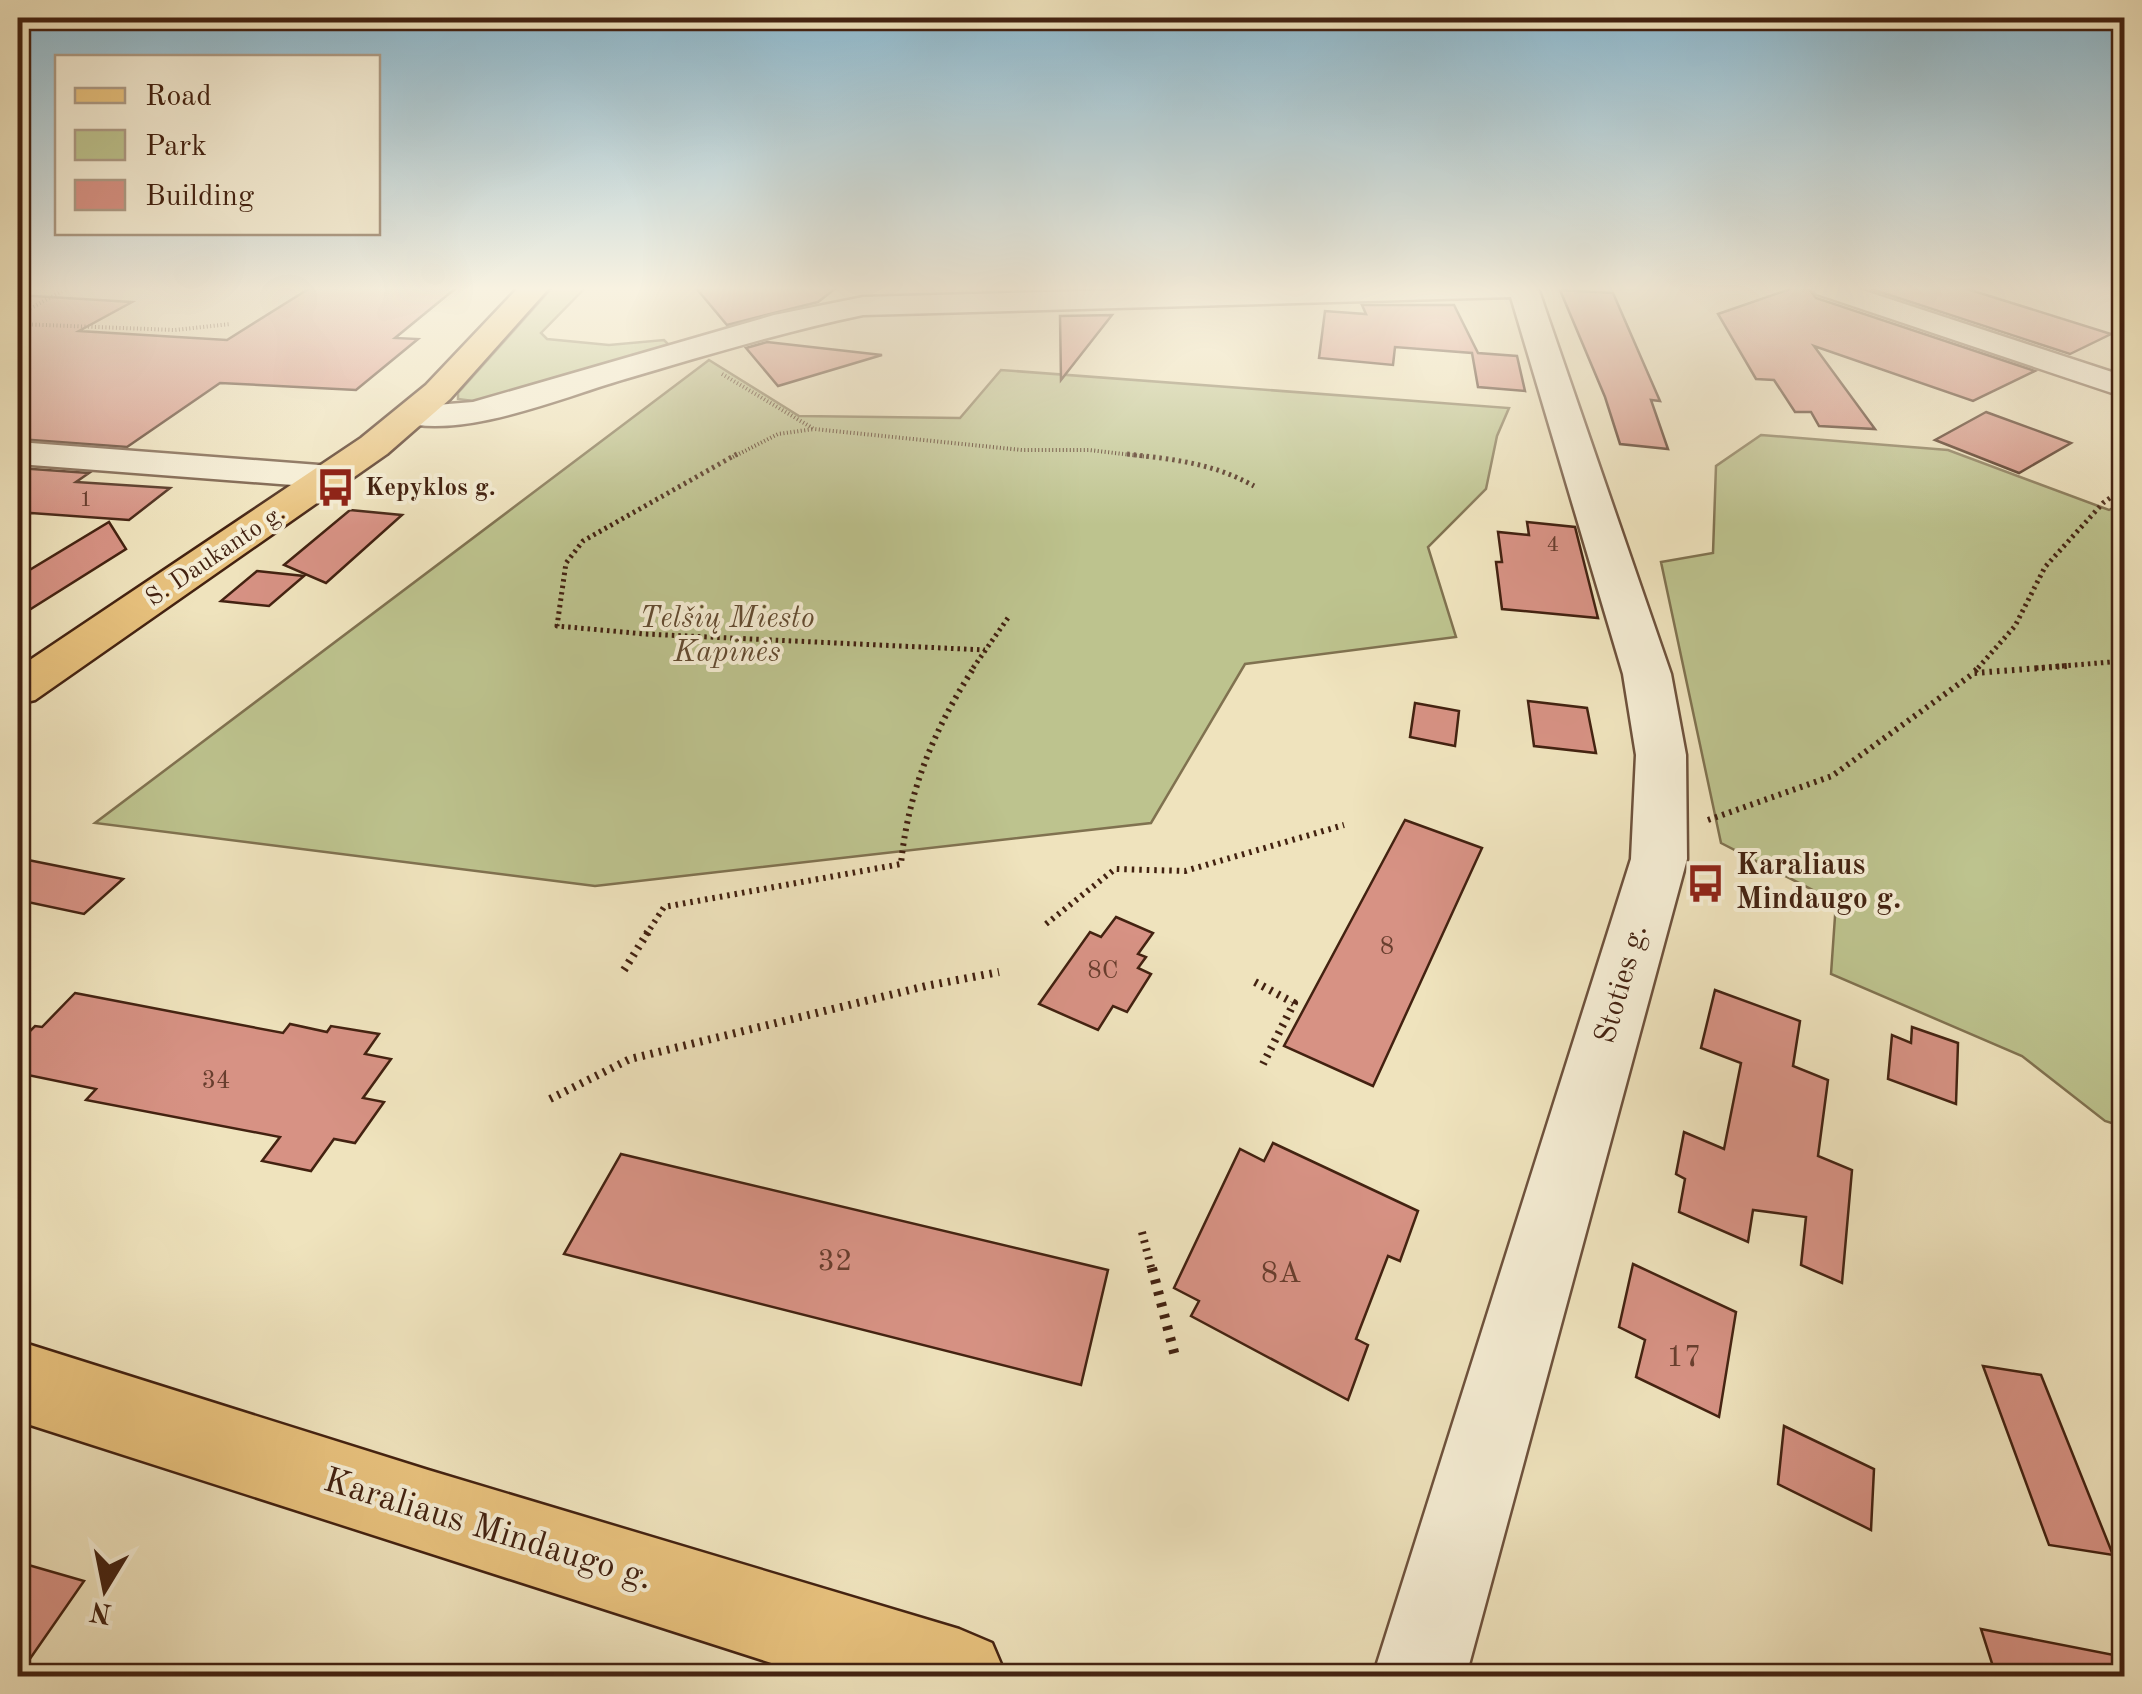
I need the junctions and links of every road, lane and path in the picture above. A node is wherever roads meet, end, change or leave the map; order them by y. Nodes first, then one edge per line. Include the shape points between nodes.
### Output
1 (459, 367) edge
2 (634, 367) edge
3 (712, 367) edge
4 (1548, 367) edge
5 (2064, 367) edge
6 (2124, 387) edge
7 (412, 416) junction
8 (814, 429) junction
9 (18, 453) edge
10 (332, 477) junction
11 (1254, 486) dead end
12 (2124, 488) edge
13 (1010, 615) dead end
14 (984, 650) junction
15 (2124, 662) edge
16 (1974, 672) junction
17 (18, 689) edge
18 (1660, 814) junction
19 (1344, 825) dead end
20 (1046, 924) dead end
21 (624, 970) dead end
22 (999, 972) dead end
23 (1254, 982) dead end
24 (1264, 1064) dead end
25 (550, 1099) dead end
26 (1142, 1232) dead end
27 (1176, 1360) dead end
28 (18, 1381) edge
29 (959, 1676) edge
30 (1420, 1676) edge

1 - 7 main road, S. Daukanto g.
2 - 7 street via 475,412
3 - 8 path
4 - 18 street, Stoties g. via 1646,674 1661,755
5 - 6 street
7 - 10 main road, S. Daukanto g.
8 - 11 path via 1187,461
8 - 14 path via 757,442 584,542 566,563 558,626
9 - 10 street
10 - 17 main road, S. Daukanto g.
12 - 16 path via 2045,567 2015,626
13 - 14 path
14 - 21 path via 916,778 900,864 664,907
15 - 16 path
16 - 18 path via 1832,776 1710,821
18 - 30 street, Stoties g. via 1658,859
19 - 20 path via 1185,871 1115,869
22 - 25 path via 630,1059
23 - 24 path via 1294,1003
26 - 27 path
28 - 29 main road, Karaliaus Mindaugo g.

